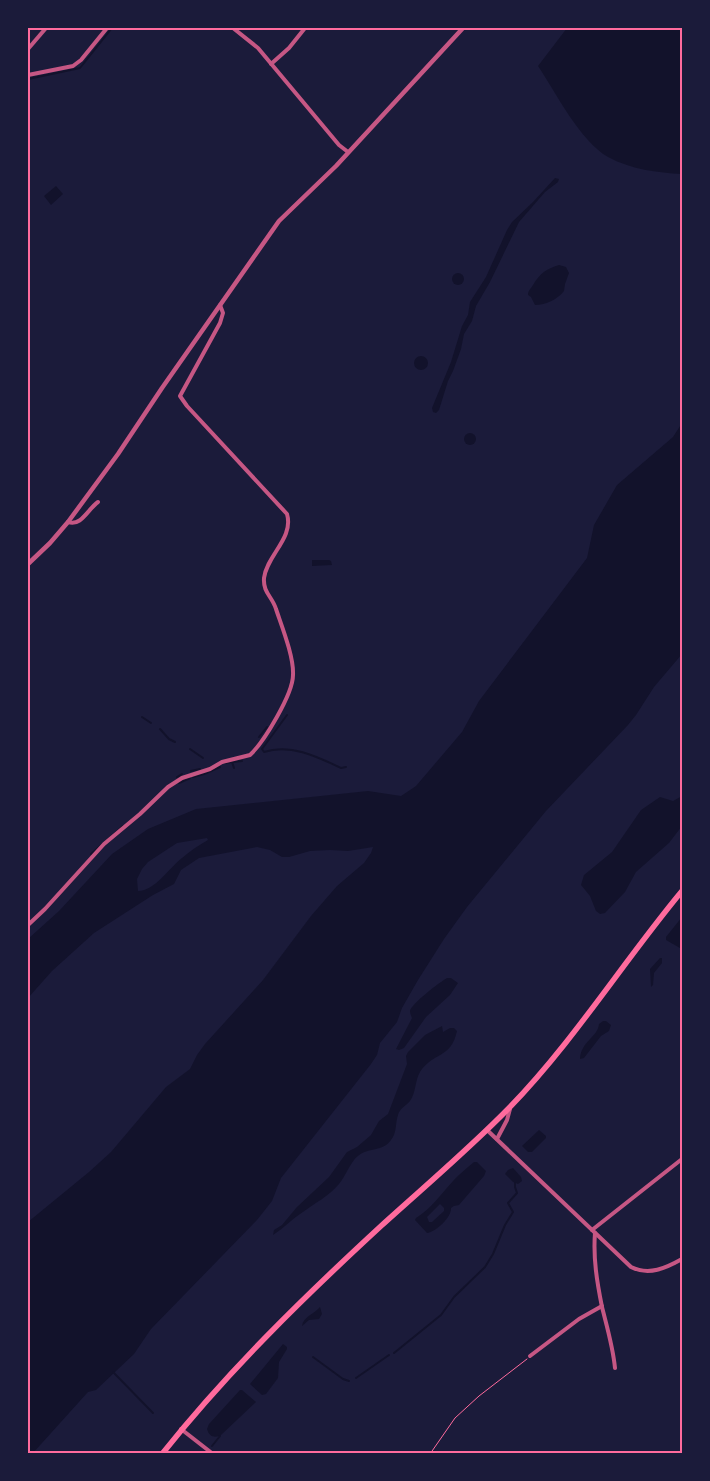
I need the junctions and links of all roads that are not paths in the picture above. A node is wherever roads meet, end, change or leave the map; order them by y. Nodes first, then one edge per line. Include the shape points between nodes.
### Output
1 (46, 28) edge
2 (107, 28) edge
3 (233, 28) edge
4 (305, 28) edge
5 (463, 28) edge
6 (28, 50) edge
7 (271, 64) junction
8 (28, 75) edge
9 (348, 152) junction
10 (220, 305) junction
11 (98, 502) dead end
12 (68, 522) junction
13 (28, 564) edge
14 (682, 891) edge
15 (28, 925) edge
16 (510, 1107) junction
17 (487, 1130) junction
18 (497, 1139) junction
19 (682, 1159) edge
20 (593, 1232) junction
21 (682, 1259) edge
22 (602, 1306) junction
23 (530, 1356) road end
24 (615, 1368) dead end
25 (181, 1429) junction
26 (162, 1454) edge
27 (213, 1454) edge

1 - 6 street
2 - 8 street via 73,66
3 - 7 street via 258,48
4 - 7 street
5 - 9 street
7 - 9 street
9 - 10 street via 279,220
10 - 12 street
10 - 15 street via 223,313 220,324 180,396 286,514 288,527 268,566 264,584 276,606 284,632 294,675 292,686 250,756 222,762 168,787 104,844
11 - 12 street via 79,521
12 - 13 street
14 - 16 main road via 568,1040
16 - 17 main road
16 - 18 street
17 - 18 street
17 - 25 main road via 285,1317
18 - 20 street
19 - 20 street
20 - 21 street via 636,1270 648,1272 665,1268
20 - 22 street
22 - 23 street
22 - 24 street via 614,1351
25 - 26 main road
25 - 27 street

